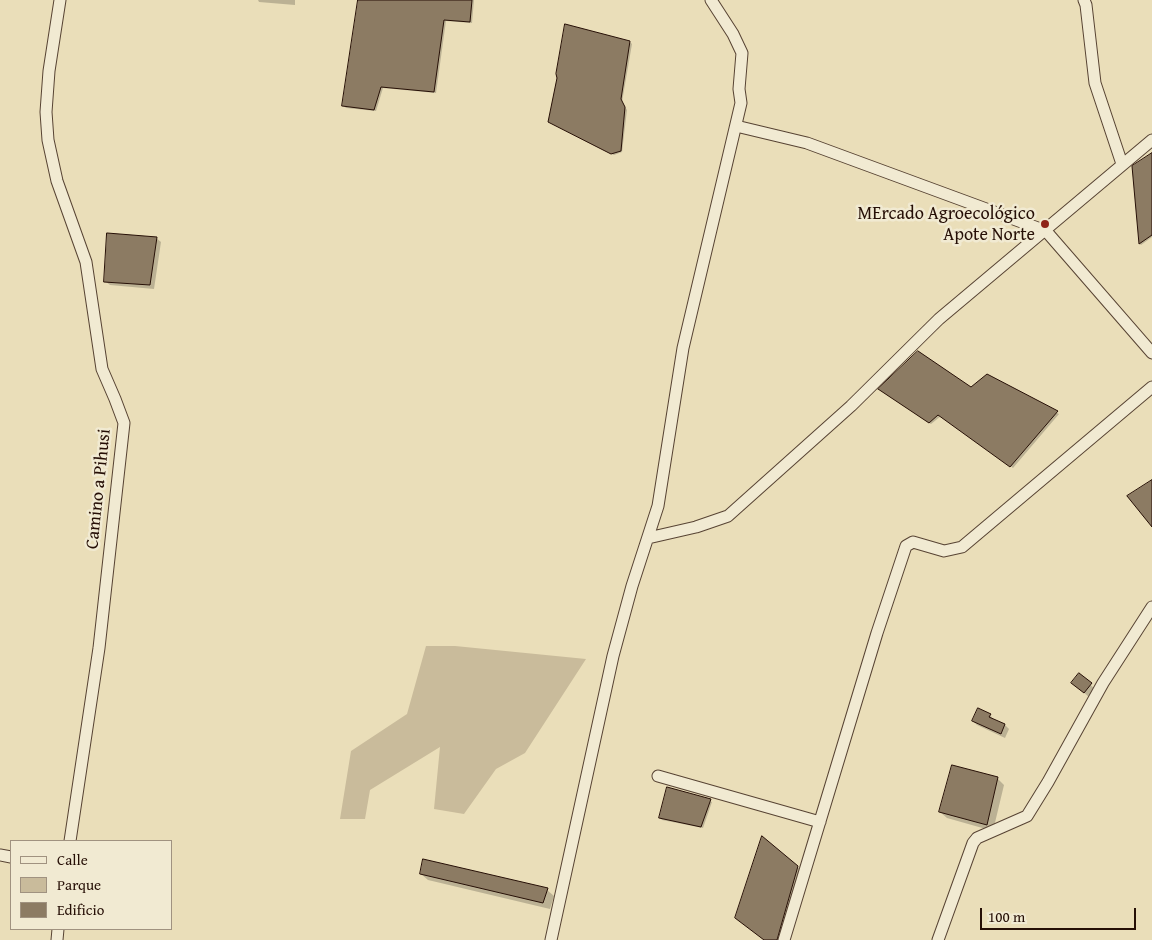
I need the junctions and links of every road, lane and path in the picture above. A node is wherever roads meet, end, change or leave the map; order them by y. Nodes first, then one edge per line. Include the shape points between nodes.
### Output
1 (60, 0) edge
2 (711, 0) edge
3 (1084, 0) edge
4 (736, 126) junction
5 (1152, 140) edge
6 (1122, 164) junction
7 (1046, 231) junction
8 (1152, 353) edge
9 (1152, 387) edge
10 (648, 538) junction
11 (1152, 607) edge
12 (658, 776) dead end
13 (820, 822) junction
14 (70, 840) edge
15 (551, 940) edge
16 (784, 940) edge
17 (938, 940) edge

1 - 14 street, Camino a Pihusi via 49,71 48,140 57,181 86,262 102,369 124,423 99,648
2 - 4 street via 742,53 741,103
3 - 6 street via 1096,83
4 - 7 street via 807,143
4 - 10 street via 683,348 658,506
5 - 6 street
6 - 7 street
7 - 8 street
7 - 10 street via 939,319 850,406 728,516
9 - 13 street via 962,547 944,551 913,542 906,546
10 - 15 street via 612,656
11 - 17 street via 1103,683 1027,816 977,838 973,843
12 - 13 street
13 - 16 street

